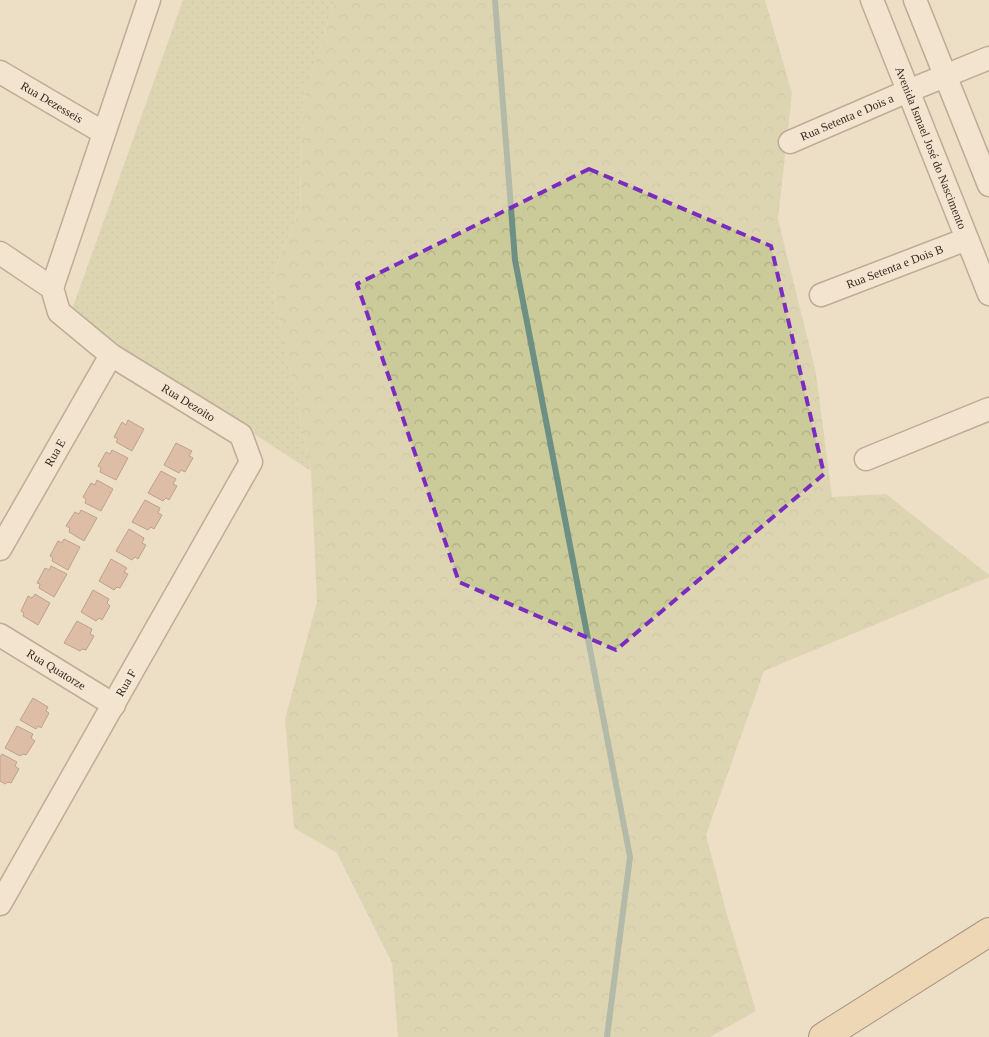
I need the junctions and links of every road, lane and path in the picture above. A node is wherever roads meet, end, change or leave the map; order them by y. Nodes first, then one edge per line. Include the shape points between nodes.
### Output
1 (149, 0) edge
2 (872, 0) edge
3 (915, 0) edge
4 (989, 58) edge
5 (0, 72) edge
6 (946, 76) junction
7 (908, 91) junction
8 (104, 133) junction
9 (790, 142) dead end
10 (989, 185) edge
11 (967, 239) junction
12 (0, 253) edge
13 (52, 288) junction
14 (989, 294) edge
15 (822, 295) dead end
16 (110, 356) junction
17 (989, 409) edge
18 (866, 459) dead end
19 (251, 462) joint
20 (0, 549) edge
21 (0, 635) edge
22 (114, 705) junction
23 (0, 904) edge
24 (989, 932) edge
25 (824, 1037) edge

1 - 8 street
2 - 7 street, Avenida Ismael José do Nascimento
3 - 6 street
4 - 6 street, Rua Setenta e Dois a
5 - 8 street, Rua Dezesseis
6 - 7 street, Rua Setenta e Dois a
6 - 10 street
7 - 9 street, Rua Setenta e Dois a
7 - 11 street, Avenida Ismael José do Nascimento
8 - 13 street
11 - 14 street, Avenida Ismael José do Nascimento
11 - 15 street, Rua Setenta e Dois B
12 - 13 street
13 - 16 street via 59,312
16 - 19 street, Rua Dezoito via 241,434
16 - 20 street, Rua E
17 - 18 street
19 - 22 street, Rua F
21 - 22 street, Rua Quatorze
22 - 23 street, Rua F
24 - 25 main road

